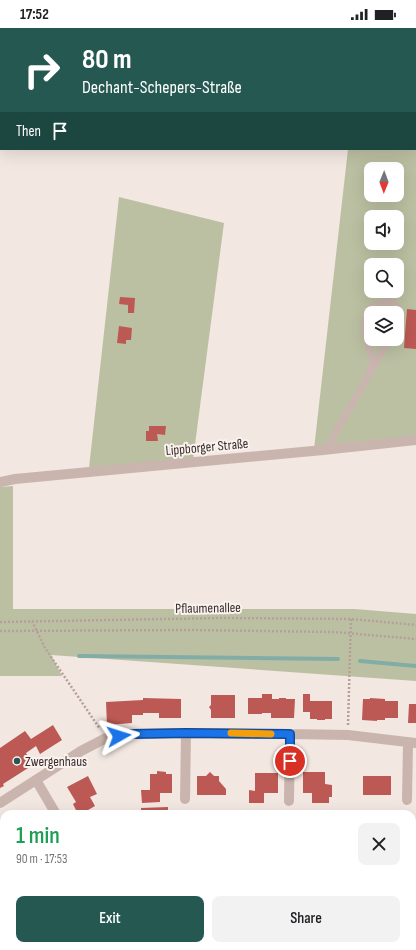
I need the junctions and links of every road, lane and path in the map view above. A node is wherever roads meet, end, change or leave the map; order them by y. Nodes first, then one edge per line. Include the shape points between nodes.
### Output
1 (374, 306) edge
2 (396, 306) edge
3 (369, 346) edge
4 (386, 346) edge
5 (367, 378) junction
6 (416, 440) edge
7 (323, 450) junction
8 (0, 482) edge
9 (351, 619) junction
10 (32, 621) junction
11 (0, 622) edge
12 (416, 625) edge
13 (0, 631) edge
14 (37, 631) junction
15 (351, 633) junction
16 (416, 639) edge
17 (186, 733) junction
18 (290, 734) junction
19 (348, 735) junction
20 (106, 738) junction
21 (412, 742) edge
22 (36, 780) junction
23 (185, 799) dead end
24 (407, 800) dead end
25 (289, 801) dead end
26 (0, 803) edge
27 (54, 810) edge

1 - 2 lane via 389,301
3 - 5 lane via 373,362
4 - 5 lane
5 - 7 lane via 328,446
6 - 7 street, Lippborger Straße
7 - 8 street, Lippborger Straße
9 - 10 path, Pflaumenallee
9 - 12 path, Pflaumenallee
9 - 15 path
10 - 11 path, Pflaumenallee
10 - 14 path
13 - 14 path
14 - 15 path
14 - 20 path via 45,648
15 - 16 path
15 - 19 path
17 - 18 street
17 - 20 street via 133,734
17 - 23 street
18 - 19 street
18 - 25 street
19 - 21 street
20 - 22 street via 81,750
21 - 24 street
22 - 26 street
22 - 27 street

